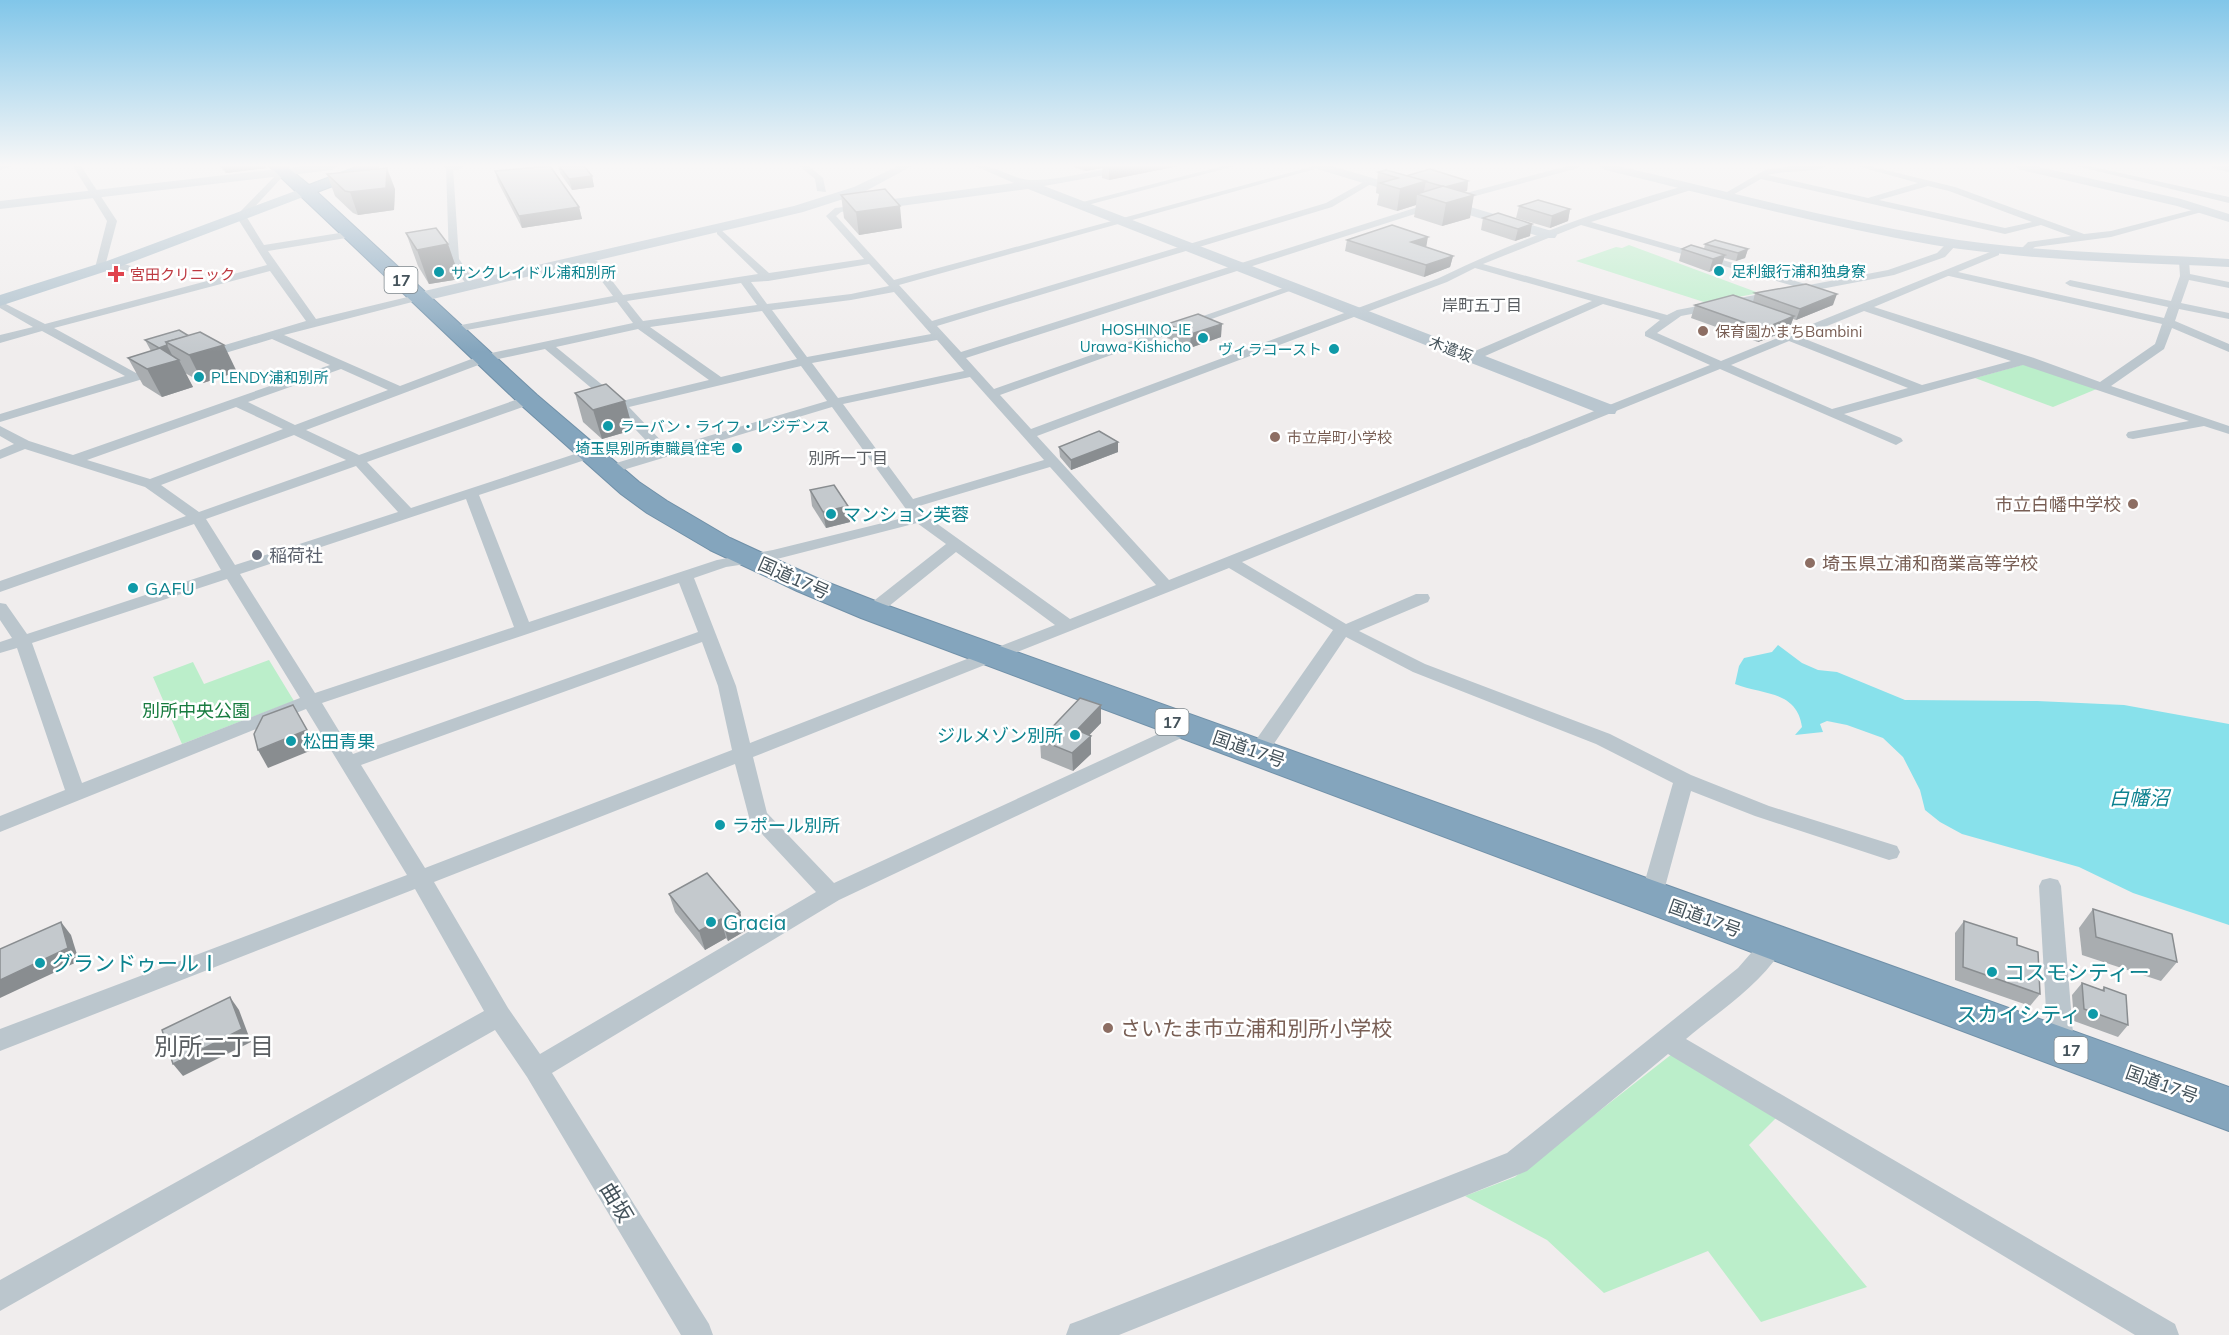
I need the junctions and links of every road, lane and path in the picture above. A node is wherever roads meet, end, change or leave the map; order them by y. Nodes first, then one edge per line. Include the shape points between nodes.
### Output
1 (111, 228) edge
2 (208, 228) edge
3 (248, 228) edge
4 (346, 228) edge
5 (454, 228) edge
6 (715, 228) edge
7 (735, 228) edge
8 (841, 228) edge
9 (1097, 228) edge
10 (1142, 228) edge
11 (1252, 228) edge
12 (1360, 228) edge
13 (1528, 228) edge
14 (1566, 228) edge
15 (1603, 228) edge
16 (1871, 228) edge
17 (1992, 228) edge
18 (2016, 228) edge
19 (2060, 228) edge
20 (2133, 228) edge
21 (2005, 231) junction
22 (720, 232) junction
23 (352, 234) junction
24 (1550, 235) junction
25 (2085, 238) junction
26 (2041, 243) junction
27 (1952, 244) junction
28 (1191, 247) junction
29 (260, 249) junction
30 (1994, 249) junction
31 (2024, 251) junction
32 (869, 261) junction
33 (2184, 261) junction
34 (593, 263) junction
35 (2229, 263) edge
36 (1474, 265) junction
37 (107, 266) junction
38 (1240, 266) junction
39 (272, 267) junction
40 (1948, 273) junction
41 (2185, 276) junction
42 (768, 278) junction
43 (151, 279) dead end
44 (745, 281) junction
45 (2070, 284) dead end
46 (472, 285) junction
47 (2229, 285) edge
48 (895, 286) junction
49 (1808, 287) junction
50 (1293, 288) junction
51 (420, 297) junction
52 (622, 298) junction
53 (1604, 300) junction
54 (0, 302) edge
55 (1728, 302) junction
56 (2176, 305) junction
57 (1864, 307) junction
58 (764, 308) junction
59 (1750, 310) edge
60 (1356, 312) junction
61 (2229, 316) edge
62 (1666, 319) junction
63 (2168, 322) junction
64 (314, 323) junction
65 (640, 325) junction
66 (929, 325) junction
67 (43, 328) junction
68 (456, 329) junction
69 (1787, 329) junction
70 (273, 334) junction
71 (939, 336) junction
72 (0, 339) edge
73 (547, 345) junction
74 (2229, 348) edge
75 (958, 357) junction
76 (1472, 357) junction
77 (486, 358) junction
78 (2027, 360) junction
79 (805, 361) junction
80 (341, 365) junction
81 (1718, 365) junction
82 (972, 373) junction
83 (135, 377) junction
84 (718, 381) junction
85 (2103, 386) junction
86 (1922, 389) junction
87 (398, 390) junction
88 (991, 394) junction
89 (529, 399) junction
90 (237, 402) junction
91 (836, 402) junction
92 (620, 405) junction
93 (1608, 410) junction
94 (1831, 413) junction
95 (2229, 417) edge
96 (1, 421) edge
97 (2205, 422) junction
98 (294, 429) junction
99 (2229, 430) edge
100 (1029, 434) junction
101 (2133, 435) dead end
102 (1896, 441) dead end
103 (24, 444) junction
104 (665, 452) junction
105 (0, 454) edge
106 (73, 460) junction
107 (357, 460) junction
108 (598, 462) junction
109 (1052, 462) junction
110 (150, 484) junction
111 (471, 494) junction
112 (916, 511) junction
113 (408, 514) junction
114 (197, 517) junction
115 (955, 545) junction
116 (749, 558) junction
117 (1230, 562) junction
118 (229, 572) junction
119 (684, 576) junction
120 (0, 587) edge
121 (1167, 588) junction
122 (1422, 598) dead end
123 (0, 608) edge
124 (872, 611) junction
125 (1068, 626) junction
126 (524, 630) junction
127 (1344, 630) junction
128 (708, 634) junction
129 (23, 640) junction
130 (0, 648) edge
131 (995, 656) junction
132 (310, 701) junction
133 (1187, 728) junction
134 (1258, 752) junction
135 (743, 753) junction
136 (347, 763) junction
137 (1684, 780) junction
138 (76, 794) junction
139 (0, 824) edge
140 (1889, 852) dead end
141 (420, 878) junction
142 (2050, 886) dead end
143 (831, 894) junction
144 (1651, 898) junction
145 (1773, 944) junction
146 (499, 1015) junction
147 (0, 1040) edge
148 (1666, 1040) junction
149 (2061, 1046) junction
150 (536, 1069) junction
151 (2229, 1109) edge
152 (0, 1296) edge
153 (698, 1335) edge
154 (1081, 1335) edge
155 (2164, 1335) edge

1 - 37 street
2 - 37 main road
3 - 29 street
4 - 23 highway, 国道17号 / 17
5 - 46 street via 454,259
6 - 46 street
7 - 22 street
8 - 32 street
9 - 48 street
10 - 28 street, 木遣坂
11 - 28 street
12 - 38 street
13 - 24 street
14 - 24 street
15 - 49 street
16 - 27 street
17 - 21 street
18 - 21 street
19 - 25 street
20 - 25 street
21 - 26 street
22 - 34 street
22 - 42 street
23 - 29 street
23 - 51 highway, 国道17号 / 17
24 - 36 street
25 - 26 street
26 - 31 street via 2031,244
27 - 30 street
27 - 49 street via 1941,255 1890,273
28 - 38 street, 木遣坂
28 - 66 street
29 - 39 street
30 - 31 street
30 - 40 street via 1995,253
31 - 33 street
32 - 42 street
32 - 48 street
33 - 35 street
33 - 41 street
34 - 46 street
34 - 52 street
36 - 53 street
36 - 60 street
37 - 43 street via 138,271
37 - 54 main road
38 - 50 street, 木遣坂
38 - 75 street
39 - 64 street
39 - 67 street
40 - 57 street
40 - 63 street
41 - 47 street
41 - 56 street
42 - 44 street
44 - 52 street
44 - 58 street
45 - 56 street
46 - 51 street
48 - 58 street
48 - 66 street
49 - 55 street
50 - 60 street, 木遣坂
50 - 88 street
51 - 64 street
51 - 68 highway, 国道17号 / 17
52 - 65 street
52 - 68 street
53 - 62 street
53 - 76 street
54 - 67 street
55 - 59 street
55 - 62 street
56 - 61 street
56 - 63 street
57 - 69 street via 1807,330
57 - 78 street
58 - 65 street
58 - 79 street
60 - 76 street, 木遣坂
60 - 100 street
62 - 81 street via 1649,334
63 - 74 street
63 - 85 street via 2160,346
64 - 70 street
65 - 73 street
65 - 84 street
66 - 71 street
67 - 72 street
67 - 83 street
68 - 77 highway, 国道17号 / 17
69 - 81 street
69 - 86 street
70 - 80 street
70 - 83 street
71 - 75 street
71 - 79 street
73 - 77 street
73 - 92 street
75 - 82 street
76 - 93 street, 木遣坂
77 - 87 street
77 - 89 highway, 国道17号 / 17
78 - 85 street
78 - 86 street
79 - 84 street
79 - 91 street
80 - 87 street
80 - 90 street
81 - 93 street
81 - 94 street
82 - 88 street
82 - 91 street
83 - 96 street
84 - 92 street
85 - 97 street
86 - 94 street
87 - 98 street
88 - 100 street
89 - 107 street
89 - 108 highway, 国道17号 / 17
90 - 98 street
90 - 106 street
91 - 104 street
91 - 112 street
92 - 104 street
93 - 117 street
94 - 102 street
95 - 97 street
96 - 103 street
97 - 99 street
97 - 101 street
98 - 107 street
98 - 110 street
100 - 109 street
103 - 105 street
103 - 106 street
104 - 108 street
106 - 110 street
107 - 113 street
107 - 114 street
108 - 111 street
108 - 116 highway, 国道17号 / 17 via 657,507
109 - 112 street
109 - 121 street
110 - 114 street
111 - 113 street
111 - 126 street
112 - 115 street
112 - 116 street via 773,555
113 - 118 street
114 - 118 street, 曲坂
114 - 120 street
115 - 124 street
115 - 125 street
116 - 119 street
116 - 124 highway, 国道17号 / 17
117 - 121 street
117 - 127 street
118 - 129 street
118 - 132 street, 曲坂
119 - 126 street
119 - 128 street
121 - 125 street
122 - 127 street
123 - 129 street
124 - 131 highway, 国道17号 / 17
125 - 131 street
126 - 132 street
127 - 134 street
127 - 137 street via 1419,668 1603,738
128 - 135 street via 727,686
128 - 136 street
129 - 130 street
129 - 138 street
131 - 133 highway, 国道17号 / 17
131 - 135 street
132 - 136 street, 曲坂
132 - 138 street
133 - 134 highway, 国道17号 / 17
133 - 143 street
134 - 144 highway, 国道17号 / 17
135 - 141 street
135 - 143 street via 757,816
136 - 141 street, 曲坂
137 - 140 street via 1762,812
137 - 144 street
138 - 139 street
141 - 146 street, 曲坂
141 - 147 street
142 - 149 street
143 - 150 street
144 - 145 highway, 国道17号 / 17
145 - 148 street via 1746,975
145 - 149 highway, 国道17号 / 17
146 - 150 street, 曲坂
146 - 152 street
148 - 154 street via 1517,1162
148 - 155 street
149 - 151 highway, 国道17号 / 17
150 - 153 street, 曲坂

